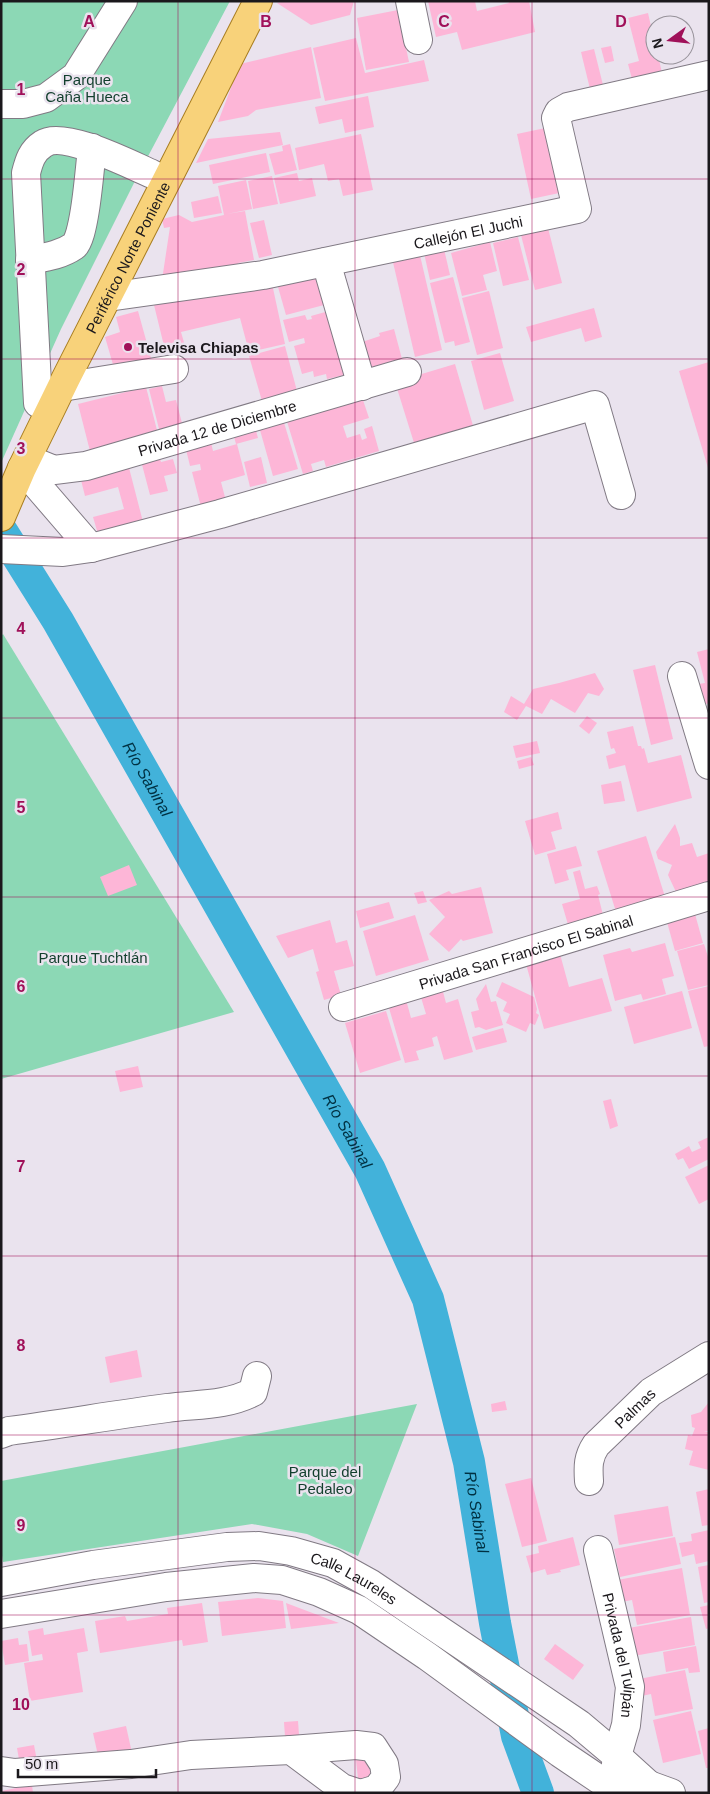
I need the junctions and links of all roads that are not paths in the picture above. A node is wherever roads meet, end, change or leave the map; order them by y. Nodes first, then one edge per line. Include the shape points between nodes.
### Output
1 (123, 1) edge
2 (240, 1) edge
3 (258, 1) edge
4 (410, 1) edge
5 (418, 40) dead end
6 (709, 75) edge
7 (1, 104) edge
8 (92, 148) junction
9 (152, 174) junction
10 (30, 260) junction
11 (326, 262) junction
12 (108, 297) junction
13 (174, 369) dead end
14 (407, 372) dead end
15 (362, 386) junction
16 (62, 387) junction
17 (38, 403) junction
18 (12, 484) edge
19 (621, 495) dead end
20 (91, 548) junction
21 (4, 550) edge
22 (682, 676) dead end
23 (709, 766) edge
24 (709, 896) edge
25 (343, 1007) dead end
26 (709, 1356) edge
27 (257, 1376) dead end
28 (1, 1434) edge
29 (589, 1481) dead end
30 (598, 1550) dead end
31 (93, 1565) junction
32 (1, 1582) edge
33 (99, 1598) junction
34 (1, 1614) edge
35 (291, 1750) junction
36 (617, 1756) junction
37 (1, 1771) edge
38 (660, 1789) edge
39 (612, 1790) edge
40 (357, 1793) edge
41 (364, 1793) edge

1 - 7 street via 76,76 46,98 23,104
2 - 9 main road, Periférico Norte Poniente
3 - 12 main road, Periférico Norte Poniente
4 - 5 street
6 - 11 street, Callejón El Juchi via 568,107 559,112 556,118 577,209
8 - 9 street
8 - 10 street via 82,229 76,245 59,254
8 - 10 street via 62,140 44,142 31,155 26,173
9 - 17 main road, Periférico Norte Poniente
10 - 17 street
11 - 12 street, Callejón El Juchi via 263,275
11 - 15 street
12 - 16 main road, Periférico Norte Poniente
13 - 16 street
14 - 15 street, Privada 12 de Diciembre
15 - 18 street, Privada 12 de Diciembre via 86,466 54,470
16 - 18 main road, Periférico Norte Poniente
17 - 18 main road, Periférico Norte Poniente
18 - 20 street
19 - 20 street via 595,405
20 - 21 street via 63,552
22 - 23 street
24 - 25 street, Privada San Francisco El Sabinal
26 - 29 street, Palmas via 651,1392 596,1445 590,1455
27 - 28 street via 253,1392 228,1402
30 - 36 street, Privada del Tulipán via 630,1688 626,1725
31 - 32 street, Calle Laureles
31 - 33 street
31 - 36 street, Calle Laureles via 259,1546 333,1563 371,1584 579,1724
33 - 34 street, Calle Laureles
33 - 39 street, Calle Laureles via 166,1586 254,1578 282,1580 319,1592 359,1610
35 - 37 street
35 - 40 street via 342,1788
35 - 41 street via 356,1745 373,1747 384,1764 386,1777 377,1789
36 - 38 street, Calle Laureles
36 - 39 street, Privada del Tulipán
38 - 39 street, Calle Laureles

